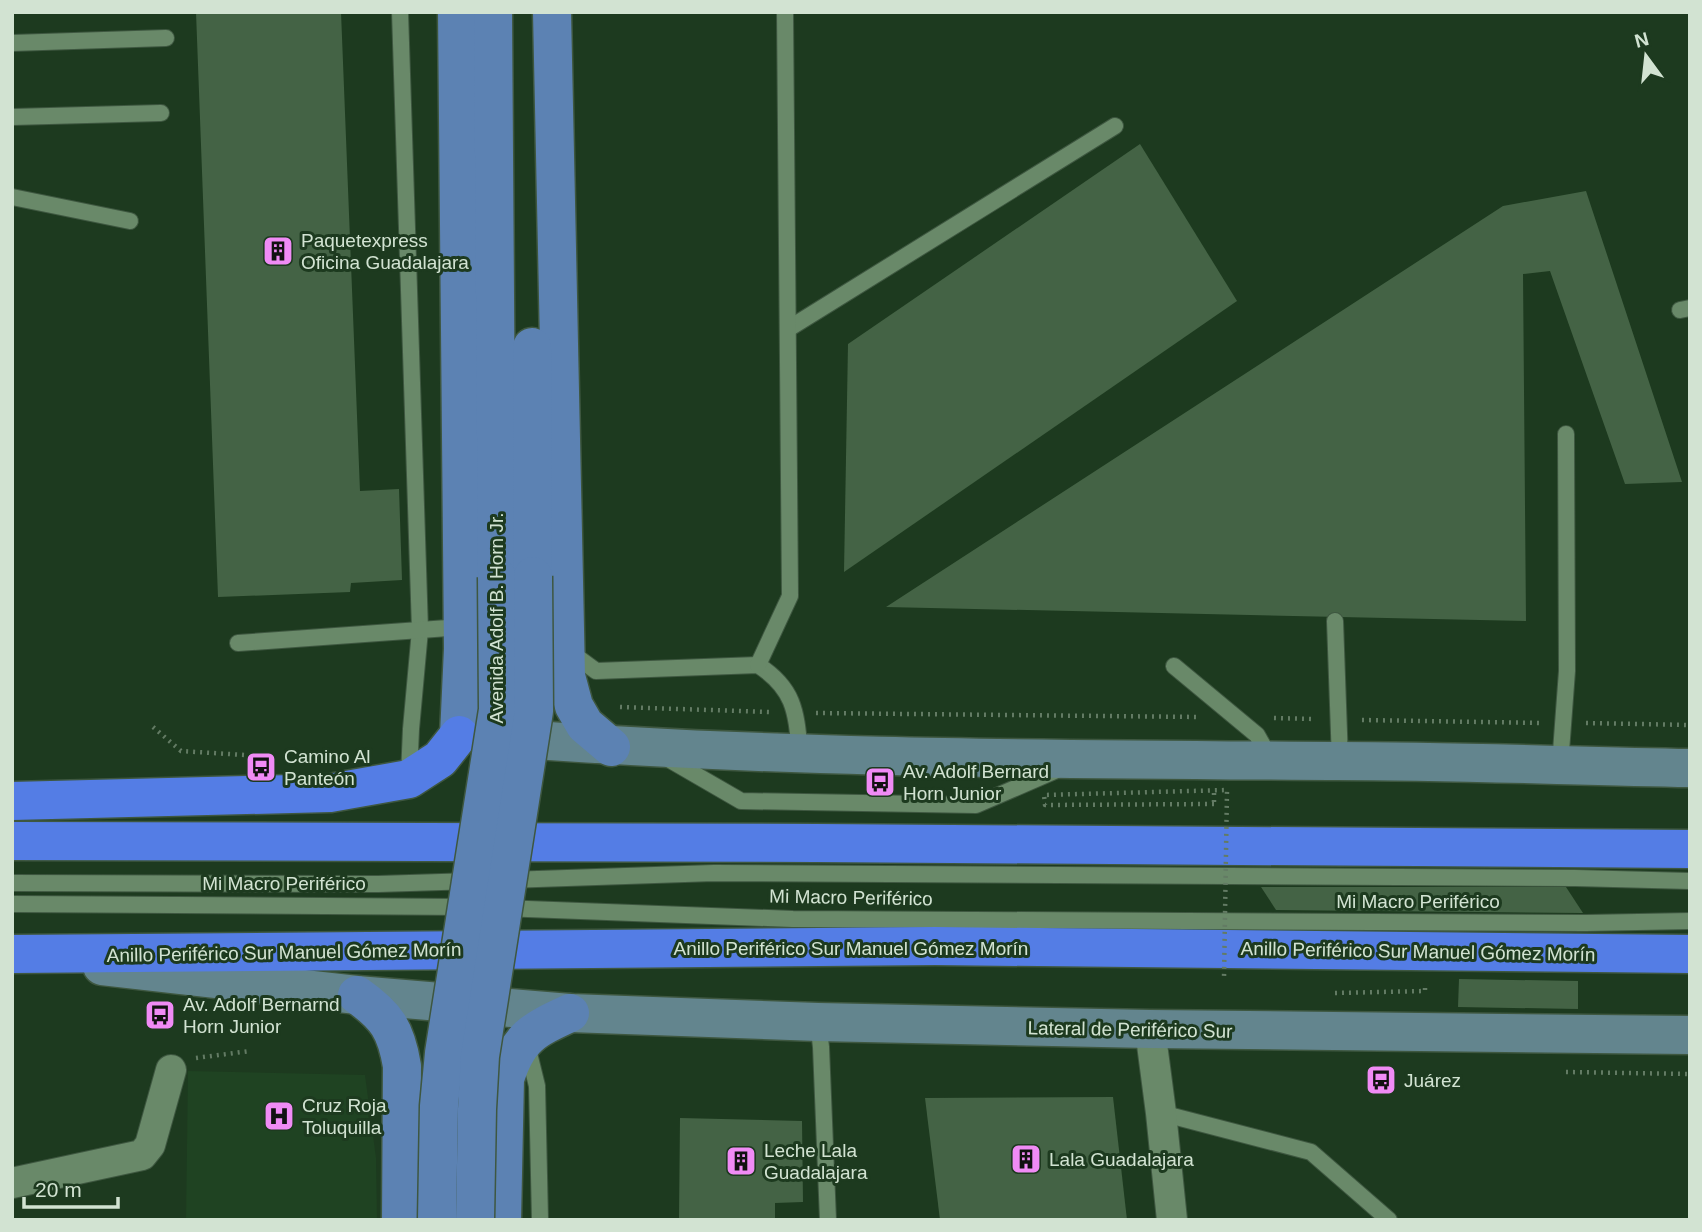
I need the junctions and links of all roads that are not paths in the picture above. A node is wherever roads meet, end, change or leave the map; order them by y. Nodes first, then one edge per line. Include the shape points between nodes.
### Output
1 (400, 12) edge
2 (457, 12) edge
3 (493, 12) edge
4 (530, 12) edge
5 (552, 12) edge
6 (785, 12) edge
7 (166, 38) dead end
8 (12, 43) edge
9 (161, 113) dead end
10 (12, 117) edge
11 (1115, 126) dead end
12 (12, 197) edge
13 (130, 221) dead end
14 (788, 329) junction
15 (1566, 434) dead end
16 (515, 577) junction
17 (1335, 621) dead end
18 (420, 630) junction
19 (463, 638) junction
20 (238, 643) dead end
21 (564, 648) junction
22 (758, 665) junction
23 (1174, 666) dead end
24 (459, 734) junction
25 (611, 747) junction
26 (651, 749) junction
27 (800, 752) junction
28 (1082, 759) junction
29 (1271, 760) junction
30 (1340, 761) junction
31 (1560, 765) junction
32 (1690, 768) edge
33 (409, 779) junction
34 (12, 801) edge
35 (1690, 838) edge
36 (12, 841) edge
37 (1566, 848) junction
38 (1690, 849) edge
39 (1690, 881) edge
40 (12, 883) edge
41 (12, 904) edge
42 (1690, 921) edge
43 (1690, 954) edge
44 (12, 955) edge
45 (357, 995) junction
46 (570, 1013) junction
47 (818, 1022) junction
48 (1150, 1029) junction
49 (1690, 1035) edge
50 (525, 1038) junction
51 (170, 1070) road end
52 (1161, 1113) junction
53 (503, 1160) junction
54 (402, 1164) junction
55 (12, 1183) edge
56 (401, 1220) edge
57 (437, 1220) edge
58 (475, 1220) edge
59 (502, 1220) edge
60 (540, 1220) edge
61 (828, 1220) edge
62 (1172, 1220) edge
63 (1389, 1220) edge

1 - 18 lane
2 - 19 main road
3 - 16 main road, Avenida Adolf B. Horn Jr.
4 - 16 main road, Avenida Adolf B. Horn Jr.
5 - 21 main road
6 - 14 lane
7 - 8 lane
9 - 10 lane
11 - 14 lane
12 - 13 lane
14 - 22 lane via 790,596
15 - 31 lane via 1567,671
16 - 57 main road, Avenida Adolf B. Horn Jr., bridge via 499,710 444,1053
16 - 58 main road, Avenida Adolf B. Horn Jr., bridge via 534,710 480,1056
17 - 30 lane
18 - 19 lane
18 - 20 lane
18 - 33 lane
19 - 21 main road via 474,657 514,666
19 - 24 main road
21 - 22 lane via 596,671
21 - 25 main road via 575,706 585,725
22 - 27 lane via 775,677 796,713
23 - 29 lane via 1257,735
24 - 25 street
24 - 33 highway via 440,759
25 - 26 street
26 - 27 street
26 - 28 lane via 741,801 755,802 976,805
27 - 28 street
28 - 29 street
29 - 30 street
30 - 31 street
31 - 32 street
33 - 34 highway via 330,793
35 - 37 highway
36 - 37 highway
37 - 38 highway
39 - 40 lane, Mi Macro Periférico via 714,873 378,884
41 - 42 lane, Mi Macro Periférico via 418,905 793,919
43 - 44 highway, Anillo Periférico Sur Manuel Gómez Morín via 922,946
44 - 45 street, Lateral de Periférico Sur
45 - 46 street, Lateral de Periférico Sur
45 - 54 main road via 389,1023 398,1042
46 - 47 street, Lateral de Periférico Sur
46 - 50 main road
47 - 48 street, Lateral de Periférico Sur
47 - 61 lane
48 - 49 street, Lateral de Periférico Sur
48 - 52 street
50 - 53 main road via 512,1056 505,1079
50 - 60 lane via 537,1086
51 - 55 street via 150,1145 142,1155
52 - 62 street
52 - 63 lane via 1311,1152
53 - 54 main road via 476,1121 457,1116 426,1124
53 - 59 main road
54 - 56 main road

